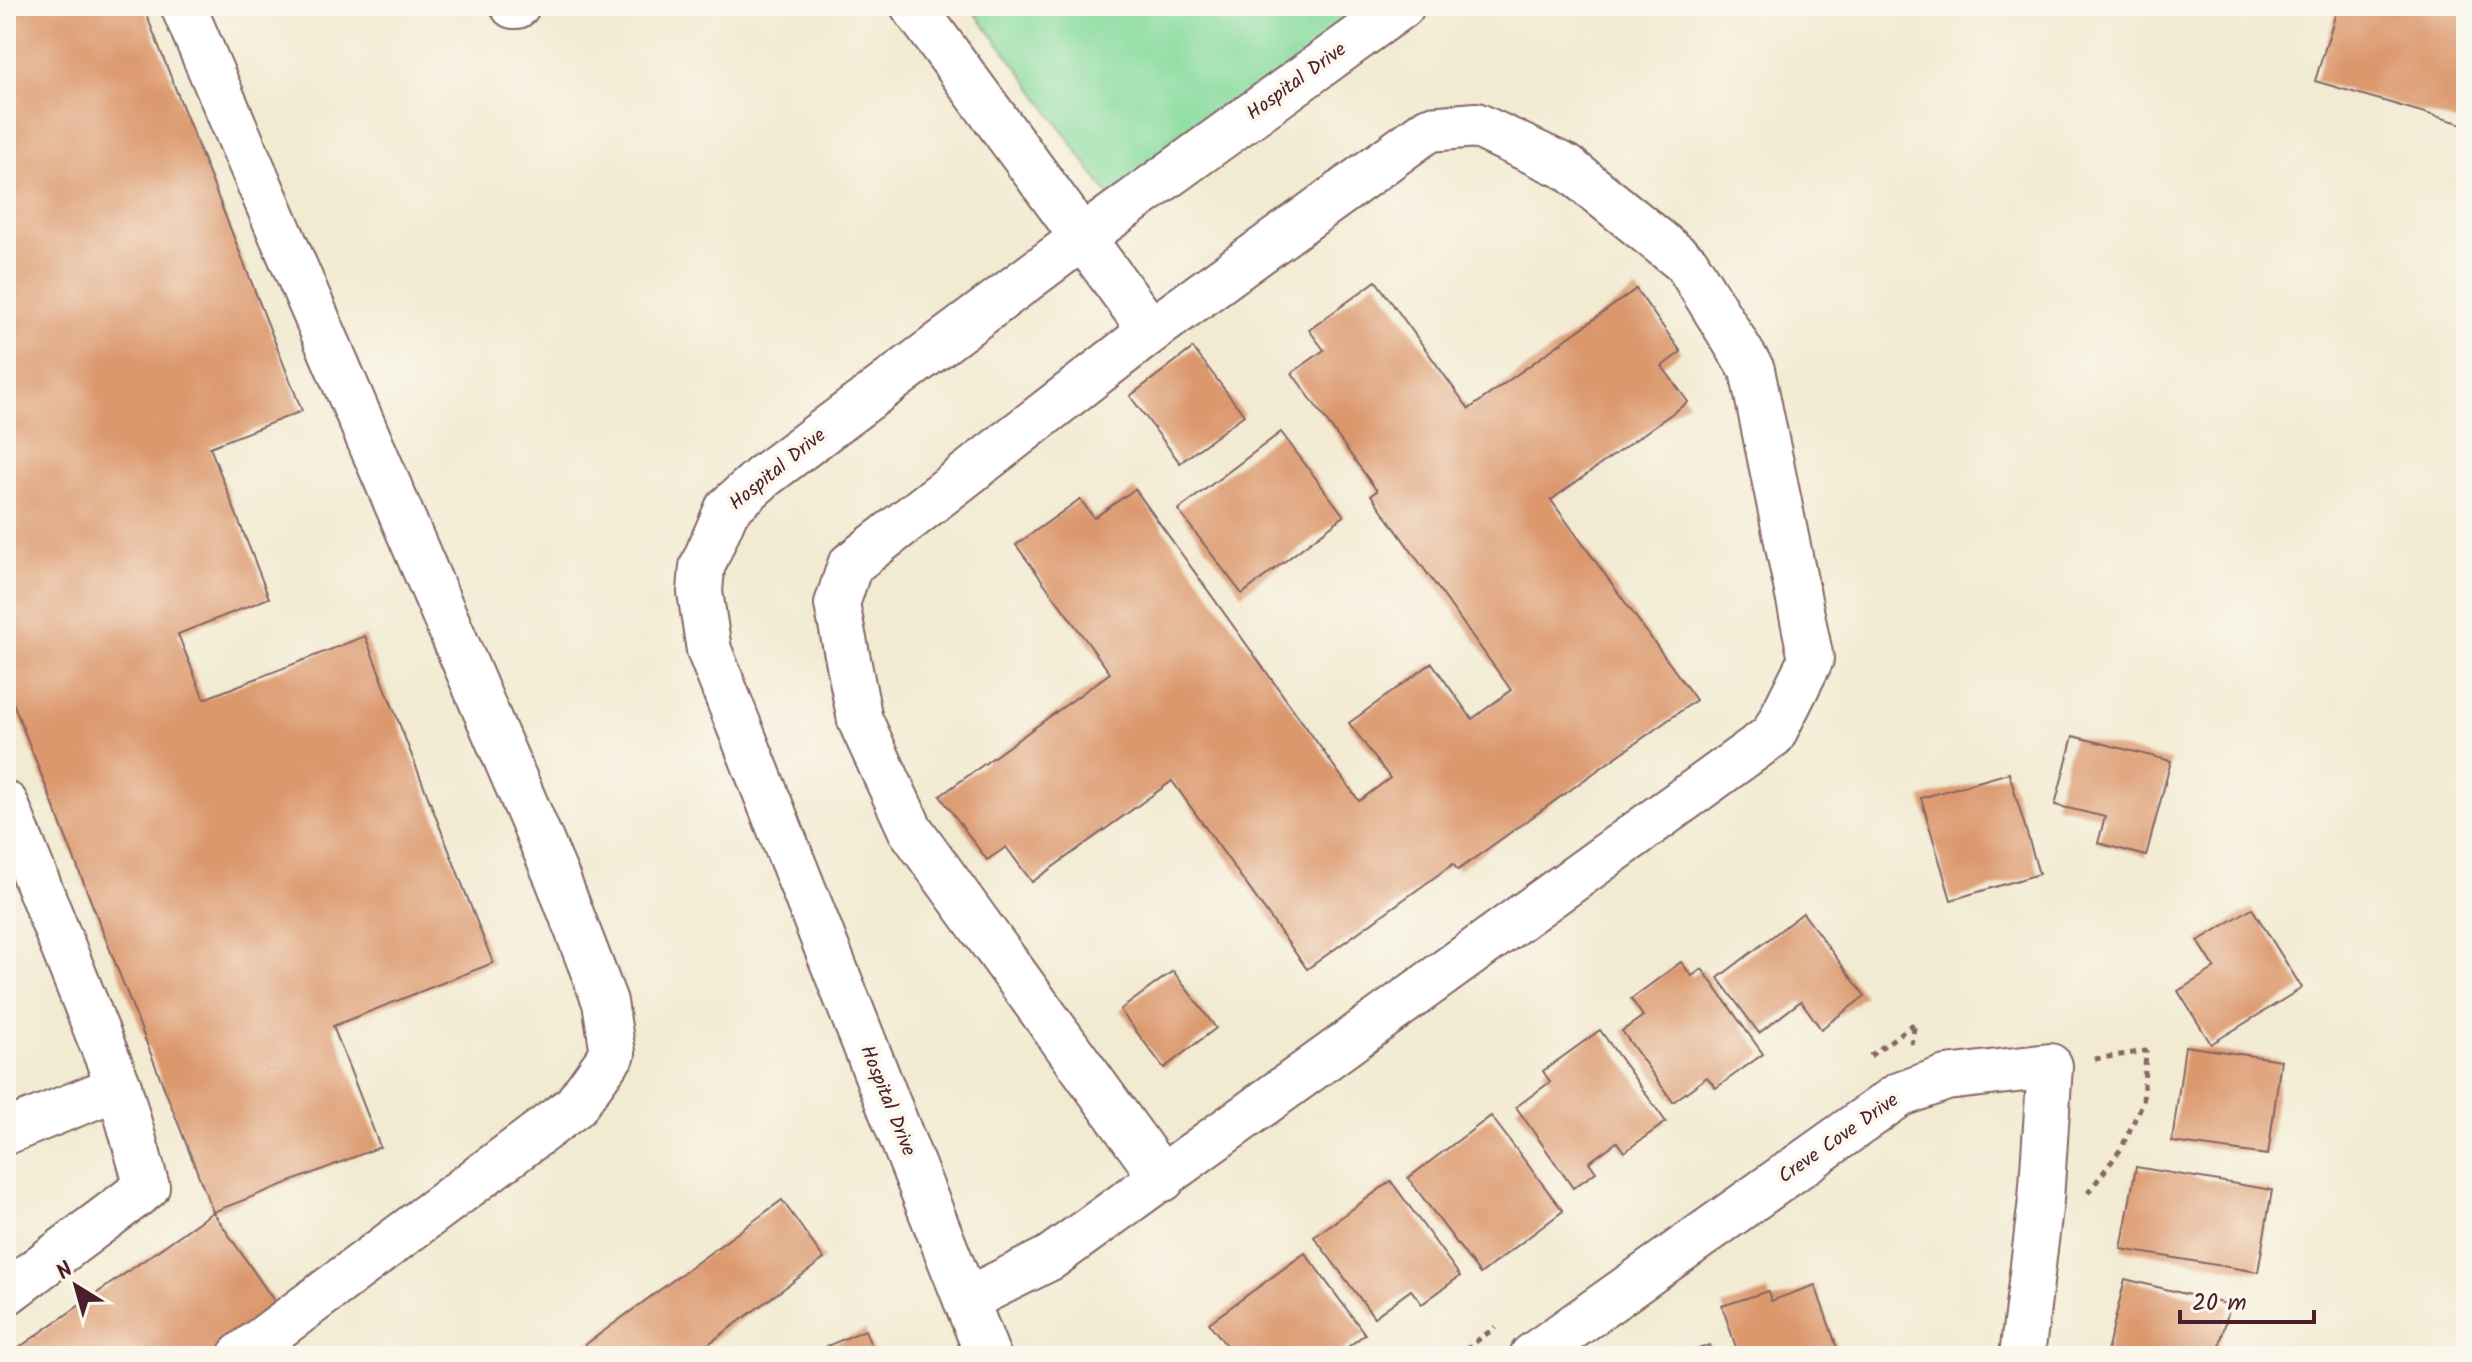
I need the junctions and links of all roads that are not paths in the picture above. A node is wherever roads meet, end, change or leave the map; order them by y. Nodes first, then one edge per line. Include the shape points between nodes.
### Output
1 (183, 6) edge
2 (913, 6) edge
3 (1402, 6) edge
4 (1082, 238) junction
5 (1151, 331) junction
6 (6, 804) edge
7 (119, 1087) junction
8 (6, 1132) edge
9 (1163, 1179) junction
10 (6, 1293) edge
11 (966, 1300) junction
12 (240, 1356) edge
13 (988, 1356) edge
14 (1532, 1356) edge
15 (2022, 1356) edge

1 - 12 street via 558,880 605,1002 613,1053 575,1106
2 - 4 street
3 - 4 street, Hospital Drive
4 - 5 street
4 - 11 street, Hospital Drive via 764,476 727,509 702,567 700,592 709,650
5 - 9 street via 850,565 837,604 860,720 910,829
5 - 9 street via 1429,129 1476,125 1568,168 1687,264 1752,370 1811,659 1773,735
6 - 7 street
7 - 8 street
7 - 10 street via 147,1187
9 - 11 street via 1050,1258
11 - 13 street, Hospital Drive
14 - 15 street, Creve Cove Drive via 1899,1095 1946,1078 2050,1066

